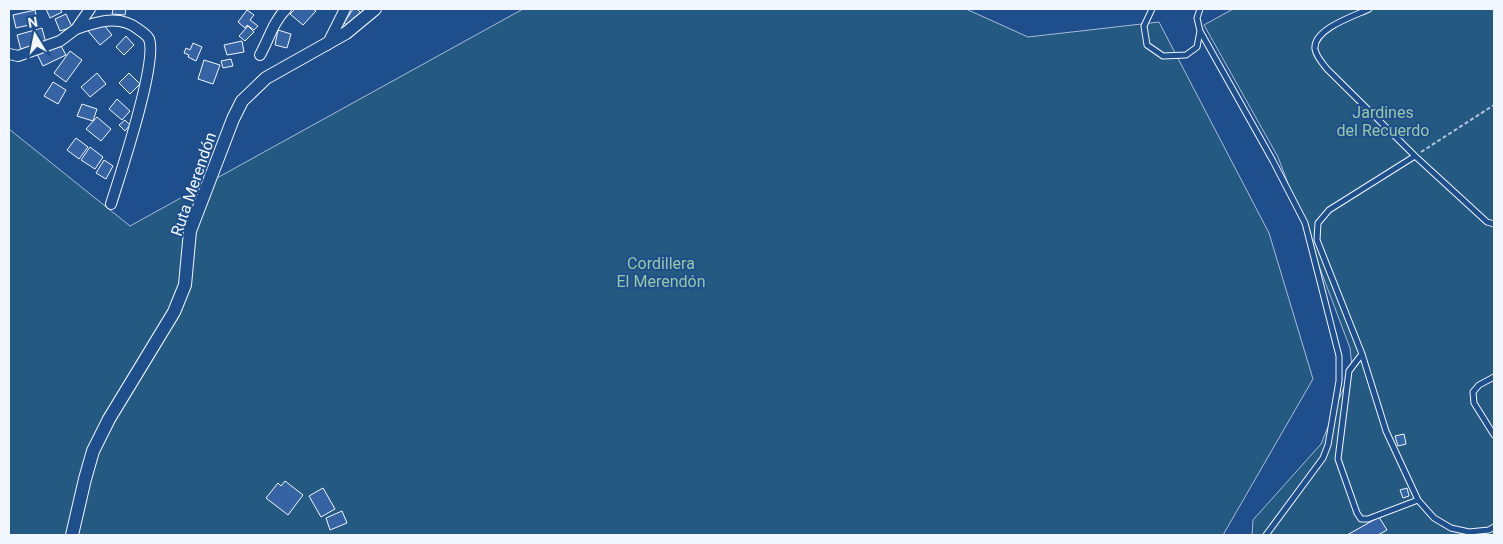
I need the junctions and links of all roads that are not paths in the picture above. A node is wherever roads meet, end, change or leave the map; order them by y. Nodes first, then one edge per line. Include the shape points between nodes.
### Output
1 (90, 9) edge
2 (286, 9) edge
3 (345, 9) edge
4 (374, 9) edge
5 (1152, 9) edge
6 (1200, 9) edge
7 (1369, 9) edge
8 (76, 29) junction
9 (1200, 31) junction
10 (327, 44) junction
11 (9, 54) edge
12 (260, 55) dead end
13 (1415, 156) junction
14 (111, 204) dead end
15 (1494, 224) edge
16 (1362, 354) junction
17 (1494, 377) edge
18 (1494, 435) edge
19 (1418, 500) junction
20 (1494, 527) edge
21 (72, 535) edge
22 (1266, 535) edge

1 - 8 street
2 - 12 street via 276,19
3 - 10 street
4 - 10 street, Ruta Merendón via 346,34
5 - 9 lane via 1144,26 1147,45 1163,56 1186,56 1197,47
6 - 9 lane via 1197,18
7 - 13 lane via 1325,30 1317,37 1315,48 1327,69
8 - 11 street via 52,44 18,56
8 - 14 street via 113,20 131,23 148,38 151,51 147,80
9 - 22 lane via 1304,223 1339,356 1339,381 1323,458
10 - 21 street, Ruta Merendón via 266,78 242,101 190,231 185,285 174,312 109,419 94,451 84,478
13 - 15 lane via 1487,222
13 - 16 lane via 1330,210 1318,223 1317,240
16 - 19 lane via 1386,431
16 - 19 lane via 1348,371 1338,459 1357,513 1362,519 1368,519
17 - 18 lane via 1473,392 1474,403
19 - 20 lane via 1434,518 1451,528 1470,532

